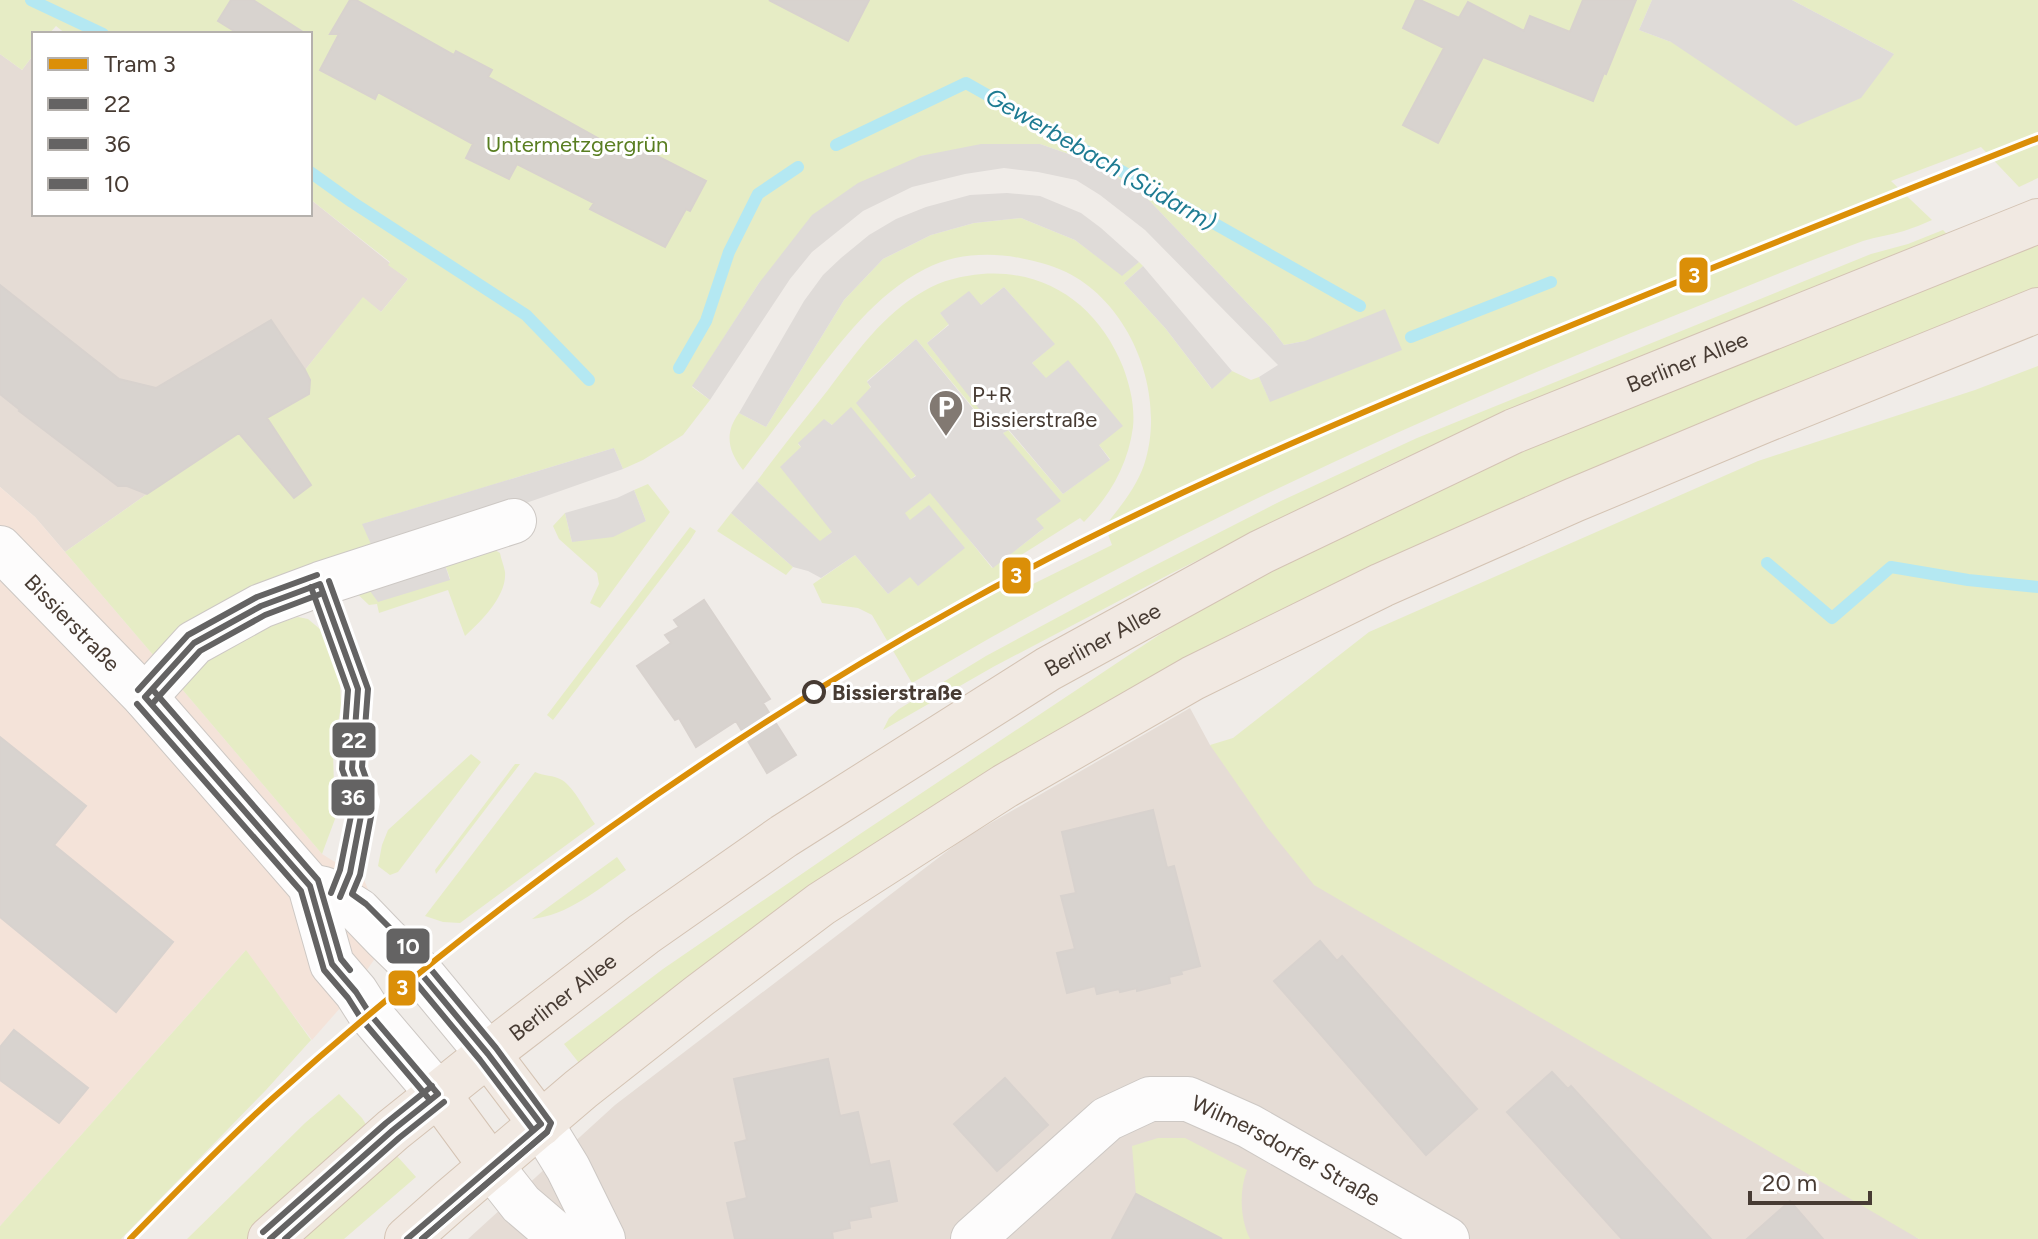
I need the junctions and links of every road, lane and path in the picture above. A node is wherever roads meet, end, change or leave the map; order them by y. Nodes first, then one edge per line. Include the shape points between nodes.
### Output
1 (2038, 221) edge
2 (2038, 310) edge
3 (514, 521) dead end
4 (0, 548) edge
5 (145, 697) junction
6 (310, 886) junction
7 (488, 1054) junction
8 (438, 1094) junction
9 (541, 1124) junction
10 (491, 1166) junction
11 (270, 1239) edge
12 (407, 1239) edge
13 (562, 1239) edge
14 (603, 1239) edge
15 (973, 1239) edge
16 (1447, 1239) edge

1 - 7 main road, Berliner Allee via 1514,431 1261,552 1021,686 784,836 644,934
2 - 9 main road via 1574,500 1382,585 1193,678 1005,786 821,904
3 - 5 street via 261,606 194,643
4 - 5 street, Bissierstraße
5 - 6 street, Bissierstraße
6 - 7 street, Bissierstraße via 359,911 421,973
6 - 8 street, Bissierstraße via 332,964
7 - 8 main road, Berliner Allee
7 - 9 main road
8 - 10 main road
8 - 11 main road, Berliner Allee
9 - 10 main road
9 - 14 street
10 - 12 main road
10 - 13 street via 521,1204
15 - 16 street, Wilmersdorfer Straße via 1107,1119 1150,1099 1188,1099 1249,1126

